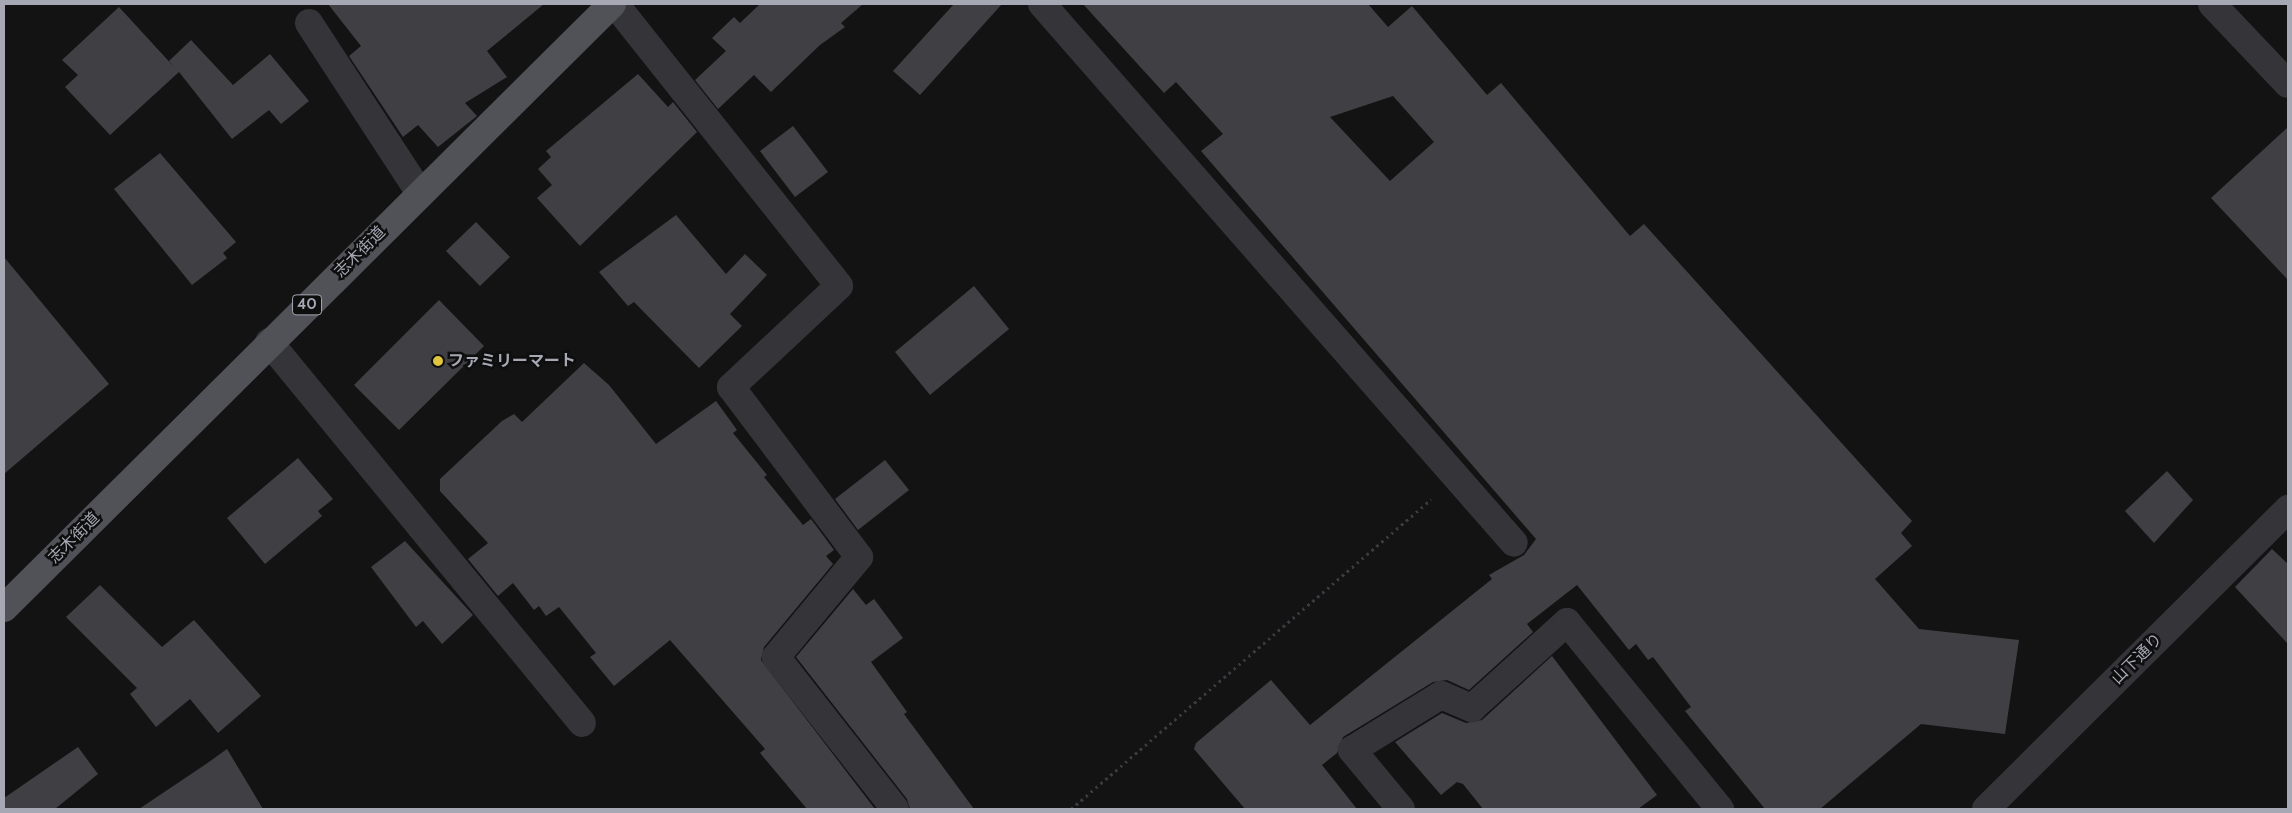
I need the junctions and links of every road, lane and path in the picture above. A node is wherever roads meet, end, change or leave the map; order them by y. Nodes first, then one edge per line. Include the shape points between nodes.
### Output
1 (613, 4) edge
2 (1042, 4) edge
3 (2212, 4) edge
4 (309, 23) dead end
5 (2288, 84) edge
6 (419, 192) junction
7 (269, 342) junction
8 (1456, 478) junction
9 (2288, 510) edge
10 (1514, 543) dead end
11 (6, 601) edge
12 (582, 723) dead end
13 (895, 809) edge
14 (1071, 809) edge
15 (1401, 809) edge
16 (1720, 809) edge
17 (1986, 809) edge

1 - 6 main road, 志木街道 / 40
1 - 13 street via 839,286 731,387 860,557 776,657
2 - 8 street
3 - 5 street
4 - 6 street
6 - 7 main road, 志木街道 / 40
7 - 11 main road, 志木街道 / 40
7 - 12 street
8 - 10 street
8 - 14 path
9 - 17 street, 山下通り
15 - 16 street via 1352,750 1441,695 1472,708 1567,622

